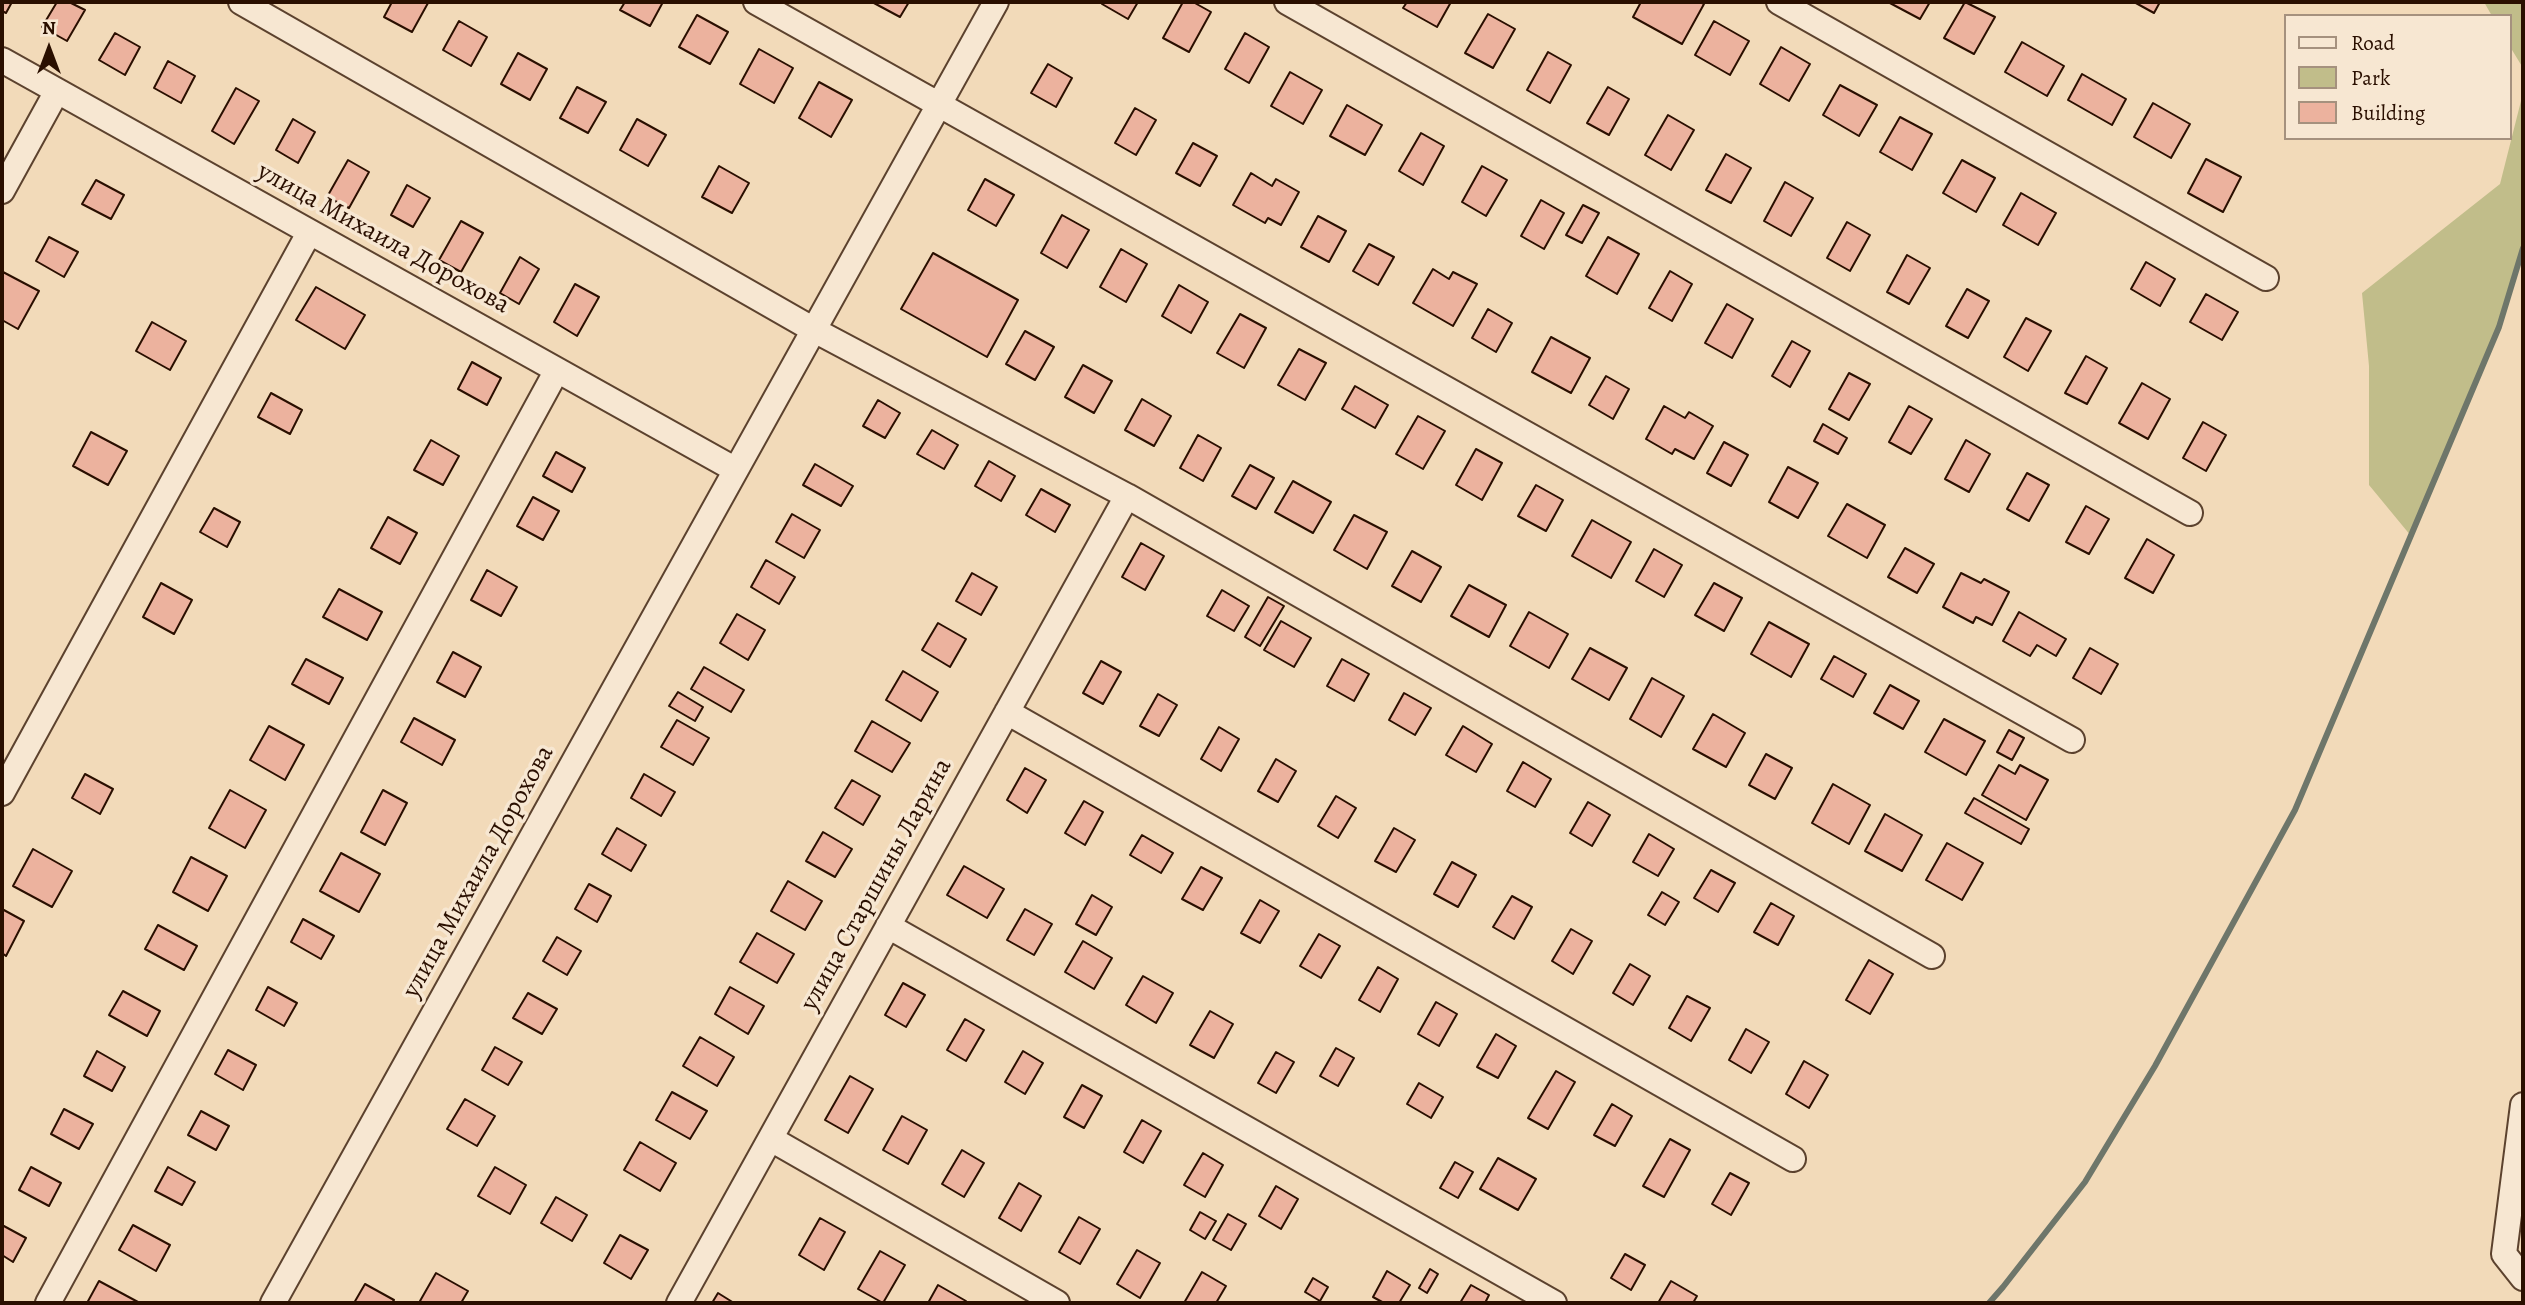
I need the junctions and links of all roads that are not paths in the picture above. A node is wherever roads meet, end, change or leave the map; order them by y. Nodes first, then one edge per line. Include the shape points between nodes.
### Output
1 (241, 2) edge
2 (756, 2) edge
3 (996, 2) edge
4 (1287, 2) edge
5 (1779, 2) edge
6 (2, 60) edge
7 (57, 91) junction
8 (938, 105) junction
9 (2, 191) edge
10 (309, 233) junction
11 (2266, 278) dead end
12 (814, 330) junction
13 (557, 370) junction
14 (736, 470) junction
15 (1127, 496) junction
16 (2190, 513) dead end
17 (1007, 712) junction
18 (2072, 740) dead end
19 (2, 793) edge
20 (888, 926) junction
21 (1932, 956) dead end
22 (2523, 1105) edge
23 (771, 1139) junction
24 (1793, 1159) dead end
25 (2523, 1278) edge
26 (48, 1303) edge
27 (274, 1303) edge
28 (680, 1303) edge
29 (1058, 1303) edge
30 (1554, 1303) edge

1 - 12 street
2 - 8 street
3 - 8 street, улица Михаила Дорохова
4 - 16 street
5 - 11 street
6 - 7 street, улица Михаила Дорохова
7 - 9 street
7 - 10 street, улица Михаила Дорохова
8 - 12 street, улица Михаила Дорохова
8 - 18 street
10 - 13 street, улица Михаила Дорохова
10 - 19 street
12 - 14 street, улица Михаила Дорохова
12 - 15 street
13 - 14 street, улица Михаила Дорохова
13 - 26 street
14 - 27 street, улица Михаила Дорохова
15 - 17 street, улица Старшины Ларина
15 - 21 street
17 - 20 street, улица Старшины Ларина
17 - 24 street
20 - 23 street, улица Старшины Ларина
20 - 30 street
22 - 25 street via 2504,1254
23 - 28 street, улица Старшины Ларина
23 - 29 street

